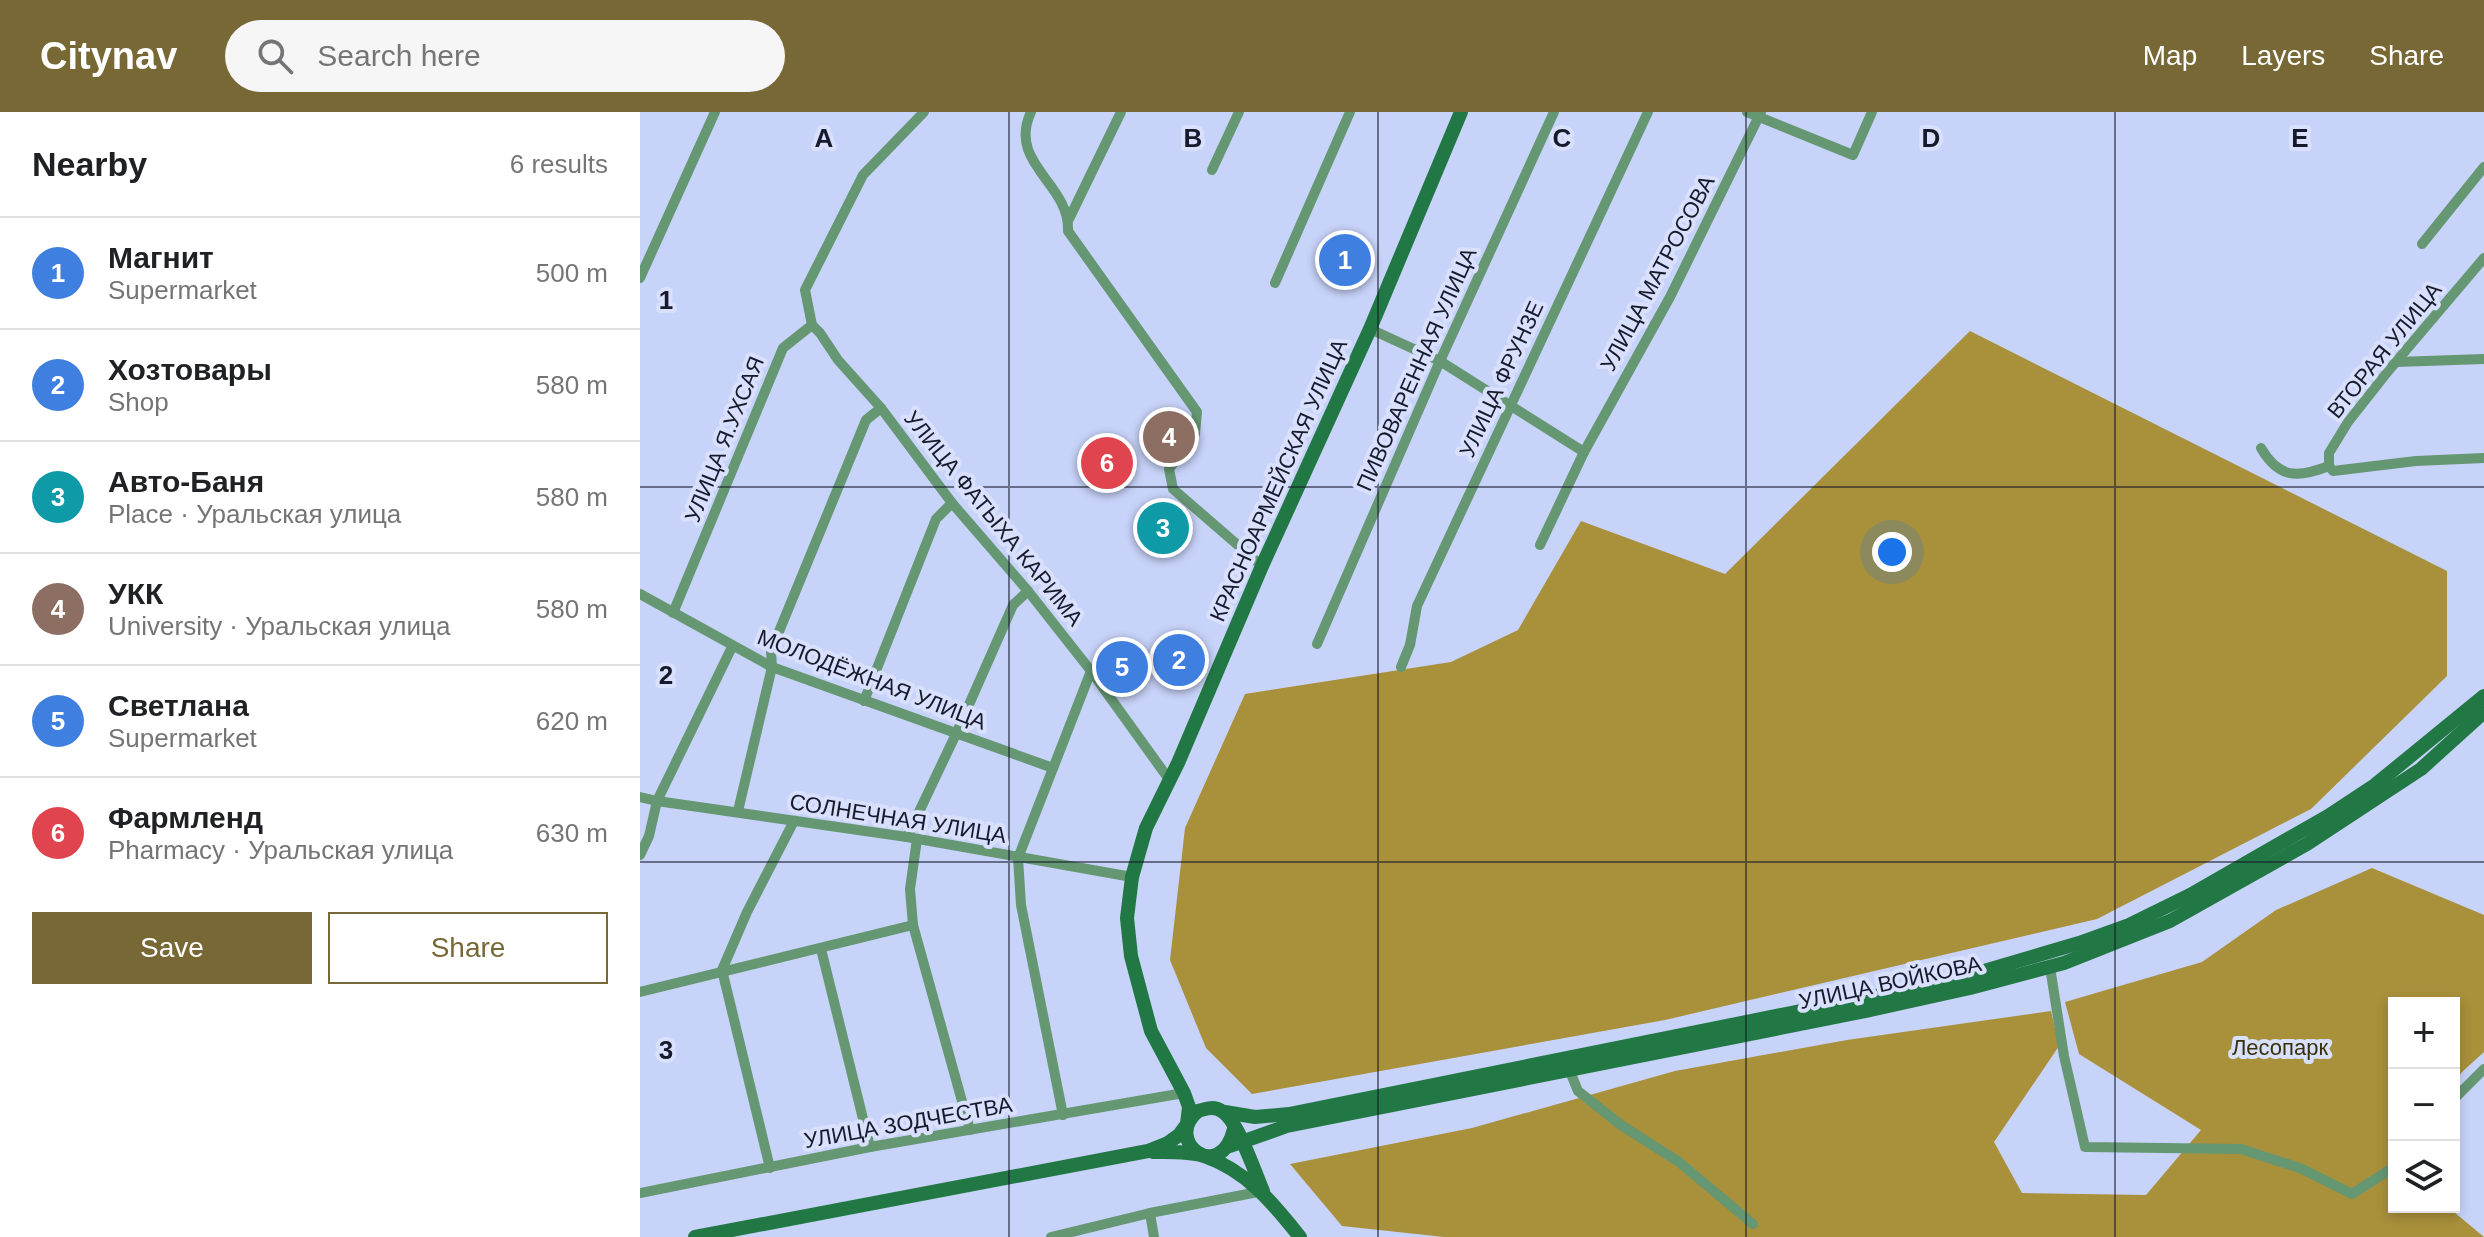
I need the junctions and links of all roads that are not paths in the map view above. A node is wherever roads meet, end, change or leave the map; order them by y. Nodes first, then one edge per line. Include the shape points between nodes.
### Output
1 (715, 112) edge
2 (924, 112) edge
3 (1017, 112) edge
4 (1031, 112) edge
5 (1121, 112) edge
6 (1239, 112) edge
7 (1350, 112) edge
8 (1461, 112) edge
9 (1554, 112) edge
10 (1648, 112) edge
11 (1747, 112) edge
12 (1872, 112) edge
13 (1760, 115) edge
14 (1025, 125) junction
15 (2484, 167) edge
16 (1212, 170) dead end
17 (1069, 219) junction
18 (2422, 244) dead end
19 (2484, 258) edge
20 (640, 278) edge
21 (1275, 283) dead end
22 (812, 325) junction
23 (1370, 329) junction
24 (2484, 359) edge
25 (1440, 361) junction
26 (2396, 362) junction
27 (1510, 407) junction
28 (881, 408) junction
29 (2261, 448) dead end
30 (1584, 452) junction
31 (2484, 458) edge
32 (2331, 468) junction
33 (952, 503) junction
34 (1540, 545) dead end
35 (1262, 566) junction
36 (1028, 591) junction
37 (640, 594) edge
38 (673, 613) junction
39 (1317, 644) dead end
40 (732, 647) junction
41 (772, 667) junction
42 (1401, 667) dead end
43 (1091, 671) junction
44 (2484, 696) edge
45 (864, 701) junction
46 (2484, 712) edge
47 (956, 734) junction
48 (1053, 768) junction
49 (1168, 778) junction
50 (640, 797) edge
51 (657, 801) junction
52 (738, 811) junction
53 (794, 821) junction
54 (912, 838) junction
55 (640, 855) edge
56 (1018, 858) junction
57 (1132, 877) junction
58 (913, 925) junction
59 (821, 949) junction
60 (2050, 967) junction
61 (722, 970) junction
62 (640, 992) edge
63 (1569, 1069) junction
64 (2484, 1069) edge
65 (1184, 1093) junction
66 (2460, 1093) edge
67 (1220, 1110) junction
68 (1063, 1115) junction
69 (1187, 1124) junction
70 (970, 1130) junction
71 (1237, 1144) junction
72 (870, 1147) junction
73 (1148, 1151) junction
74 (1202, 1155) junction
75 (770, 1168) junction
76 (2388, 1171) edge
77 (1263, 1191) junction
78 (640, 1193) edge
79 (1150, 1213) junction
80 (1753, 1224) dead end
81 (695, 1237) edge
82 (1051, 1237) edge
83 (1154, 1237) edge
84 (1300, 1237) edge

1 - 20 street
2 - 22 street via 863,175 805,290
3 - 14 street
4 - 14 street
5 - 17 street
6 - 16 street
7 - 21 street
8 - 23 main road, КРАСНОАРМЕЙСКАЯ УЛИЦА
9 - 25 street, ПИВОВАРЕННАЯ УЛИЦА
10 - 27 street, УЛИЦА ФРУНЗЕ
11 - 13 street
12 - 13 street via 1853,155
13 - 30 street, УЛИЦА МАТРОСОВА via 1670,297
14 - 17 street via 1026,151
15 - 18 street
17 - 35 street via 1068,231 1197,412 1195,434 1169,469 1173,489
19 - 26 street, ВТОРАЯ УЛИЦА
22 - 28 street, УЛИЦА ФАТЫХА КАРИМА
22 - 38 street, УЛИЦА Я.УХСАЯ via 783,348
23 - 25 street
23 - 35 main road, КРАСНОАРМЕЙСКАЯ УЛИЦА
24 - 26 street
25 - 27 street
25 - 39 street, ПИВОВАРЕННАЯ УЛИЦА
26 - 32 street, ВТОРАЯ УЛИЦА via 2348,422 2329,453
27 - 30 street
27 - 42 street, УЛИЦА ФРУНЗЕ via 1417,606
28 - 33 street, УЛИЦА ФАТЫХА КАРИМА
28 - 41 street via 866,420 771,651
29 - 32 street via 2270,463 2286,472 2306,475
30 - 34 street, УЛИЦА МАТРОСОВА
31 - 32 street
33 - 36 street, УЛИЦА ФАТЫХА КАРИМА
33 - 45 street via 936,519
35 - 49 main road, КРАСНОАРМЕЙСКАЯ УЛИЦА
36 - 43 street, УЛИЦА ФАТЫХА КАРИМА
36 - 47 street via 1013,605
37 - 38 street, МОЛОДЁЖНАЯ УЛИЦА
38 - 40 street, МОЛОДЁЖНАЯ УЛИЦА
40 - 41 street, МОЛОДЁЖНАЯ УЛИЦА
40 - 51 street
41 - 45 street, МОЛОДЁЖНАЯ УЛИЦА
41 - 52 street
43 - 48 street
43 - 49 street, УЛИЦА ФАТЫХА КАРИМА
44 - 67 main road, УЛИЦА ВОЙКОВА via 2375,785 2328,816 2190,895 2129,925 2046,955 1950,981 1289,1114 1255,1117
45 - 47 street, МОЛОДЁЖНАЯ УЛИЦА
46 - 60 main road, УЛИЦА ВОЙКОВА via 2421,769 2307,844 2170,921
47 - 48 street, МОЛОДЁЖНАЯ УЛИЦА
47 - 54 street
48 - 56 street
49 - 57 main road, КРАСНОАРМЕЙСКАЯ УЛИЦА
50 - 51 street, СОЛНЕЧНАЯ УЛИЦА
51 - 52 street, СОЛНЕЧНАЯ УЛИЦА
51 - 55 street
52 - 53 street, СОЛНЕЧНАЯ УЛИЦА
53 - 54 street, СОЛНЕЧНАЯ УЛИЦА
53 - 61 street
54 - 56 street, СОЛНЕЧНАЯ УЛИЦА
54 - 58 street
56 - 57 street, СОЛНЕЧНАЯ УЛИЦА
56 - 68 street via 1021,905
57 - 65 main road, КРАСНОАРМЕЙСКАЯ УЛИЦА via 1127,918 1131,956 1151,1031
58 - 59 street
58 - 70 street
59 - 61 street
59 - 72 street
60 - 63 main road, УЛИЦА ВОЙКОВА via 1866,1011
60 - 76 street via 2085,1147 2241,1149 2300,1168 2352,1194
61 - 62 street
61 - 75 street
63 - 71 main road, УЛИЦА ВОЙКОВА via 1287,1126
63 - 80 street via 1578,1091 1679,1162
64 - 66 street
65 - 67 main road, УЛИЦА ВОЙКОВА
65 - 68 street, УЛИЦА ЗОДЧЕСТВА
65 - 69 main road
67 - 69 main road via 1198,1111
67 - 71 main road via 1231,1120
68 - 70 street, УЛИЦА ЗОДЧЕСТВА
69 - 73 main road via 1168,1143
69 - 74 main road via 1191,1148
70 - 72 street, УЛИЦА ЗОДЧЕСТВА
71 - 74 main road via 1223,1153
71 - 77 main road
72 - 75 street, УЛИЦА ЗОДЧЕСТВА
73 - 74 main road
73 - 81 main road
74 - 77 main road
75 - 78 street, УЛИЦА ЗОДЧЕСТВА
77 - 79 street
77 - 84 main road
79 - 82 street
79 - 83 street

